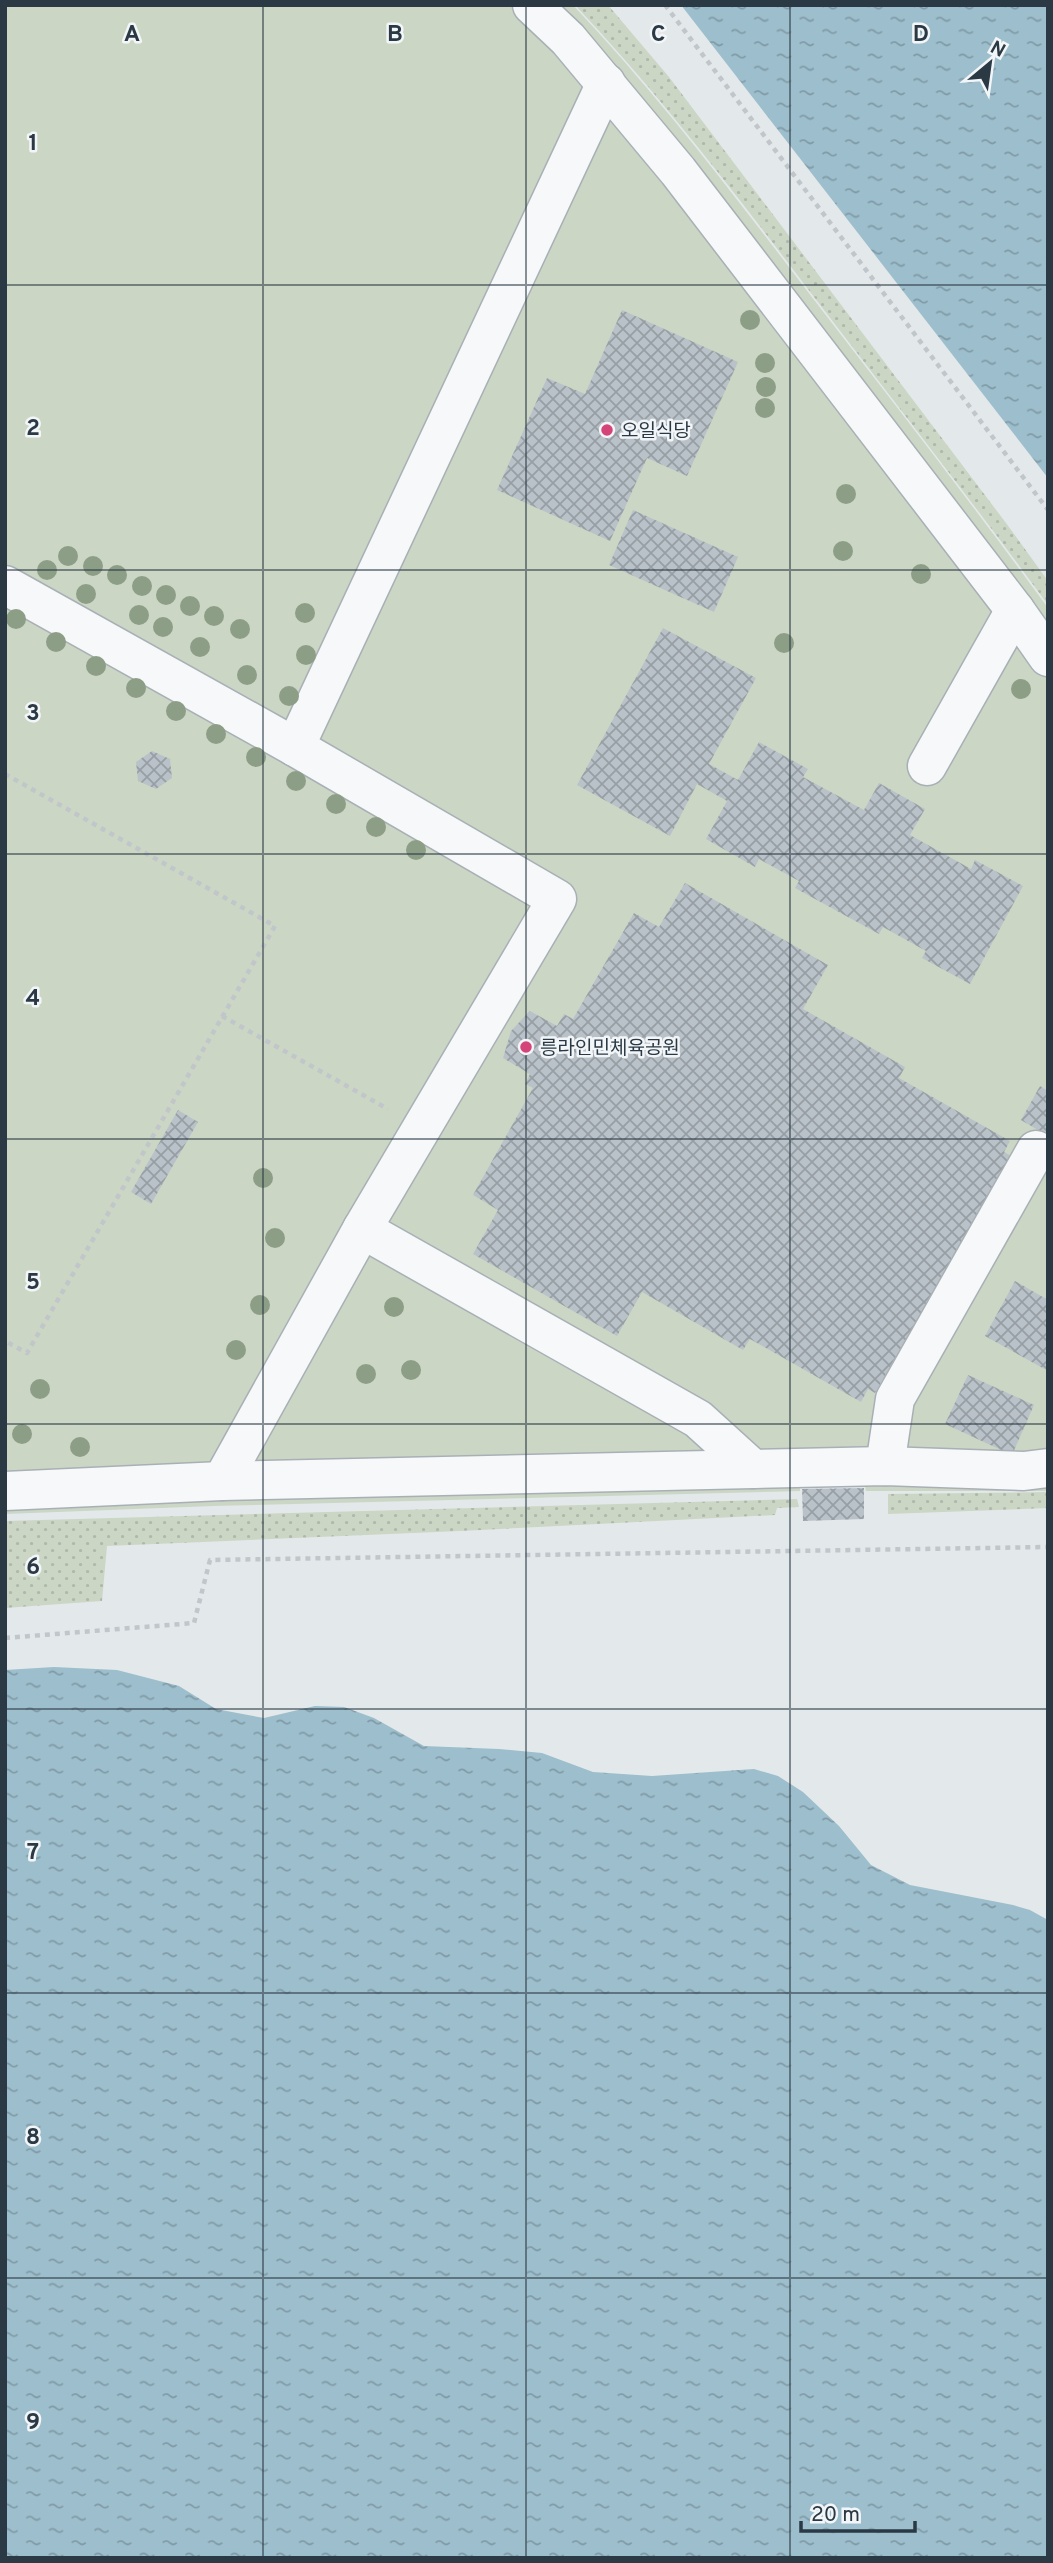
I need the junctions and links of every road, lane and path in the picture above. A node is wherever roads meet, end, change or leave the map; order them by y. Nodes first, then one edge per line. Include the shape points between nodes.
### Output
1 (532, 5) edge
2 (665, 5) edge
3 (606, 83) junction
4 (1048, 510) edge
5 (5, 585) edge
6 (1015, 610) junction
7 (1048, 657) edge
8 (295, 747) junction
9 (927, 766) dead end
10 (5, 774) edge
11 (222, 1016) junction
12 (422, 1128) junction
13 (1035, 1150) dead end
14 (362, 1229) junction
15 (5, 1341) edge
16 (885, 1466) junction
17 (1048, 1468) edge
18 (753, 1469) junction
19 (222, 1481) junction
20 (5, 1491) edge
21 (1048, 1547) edge
22 (5, 1638) edge

1 - 3 lane
2 - 4 path
3 - 6 lane
3 - 8 lane
5 - 8 lane
6 - 7 lane
6 - 9 lane
8 - 12 lane via 557,899
10 - 11 path via 275,926
11 - 12 path
11 - 15 path via 27,1353
12 - 14 lane
13 - 16 lane via 895,1399
14 - 18 lane via 698,1419
14 - 19 lane
16 - 17 lane
16 - 18 lane
18 - 19 lane
19 - 20 lane
21 - 22 path via 210,1560 194,1623

